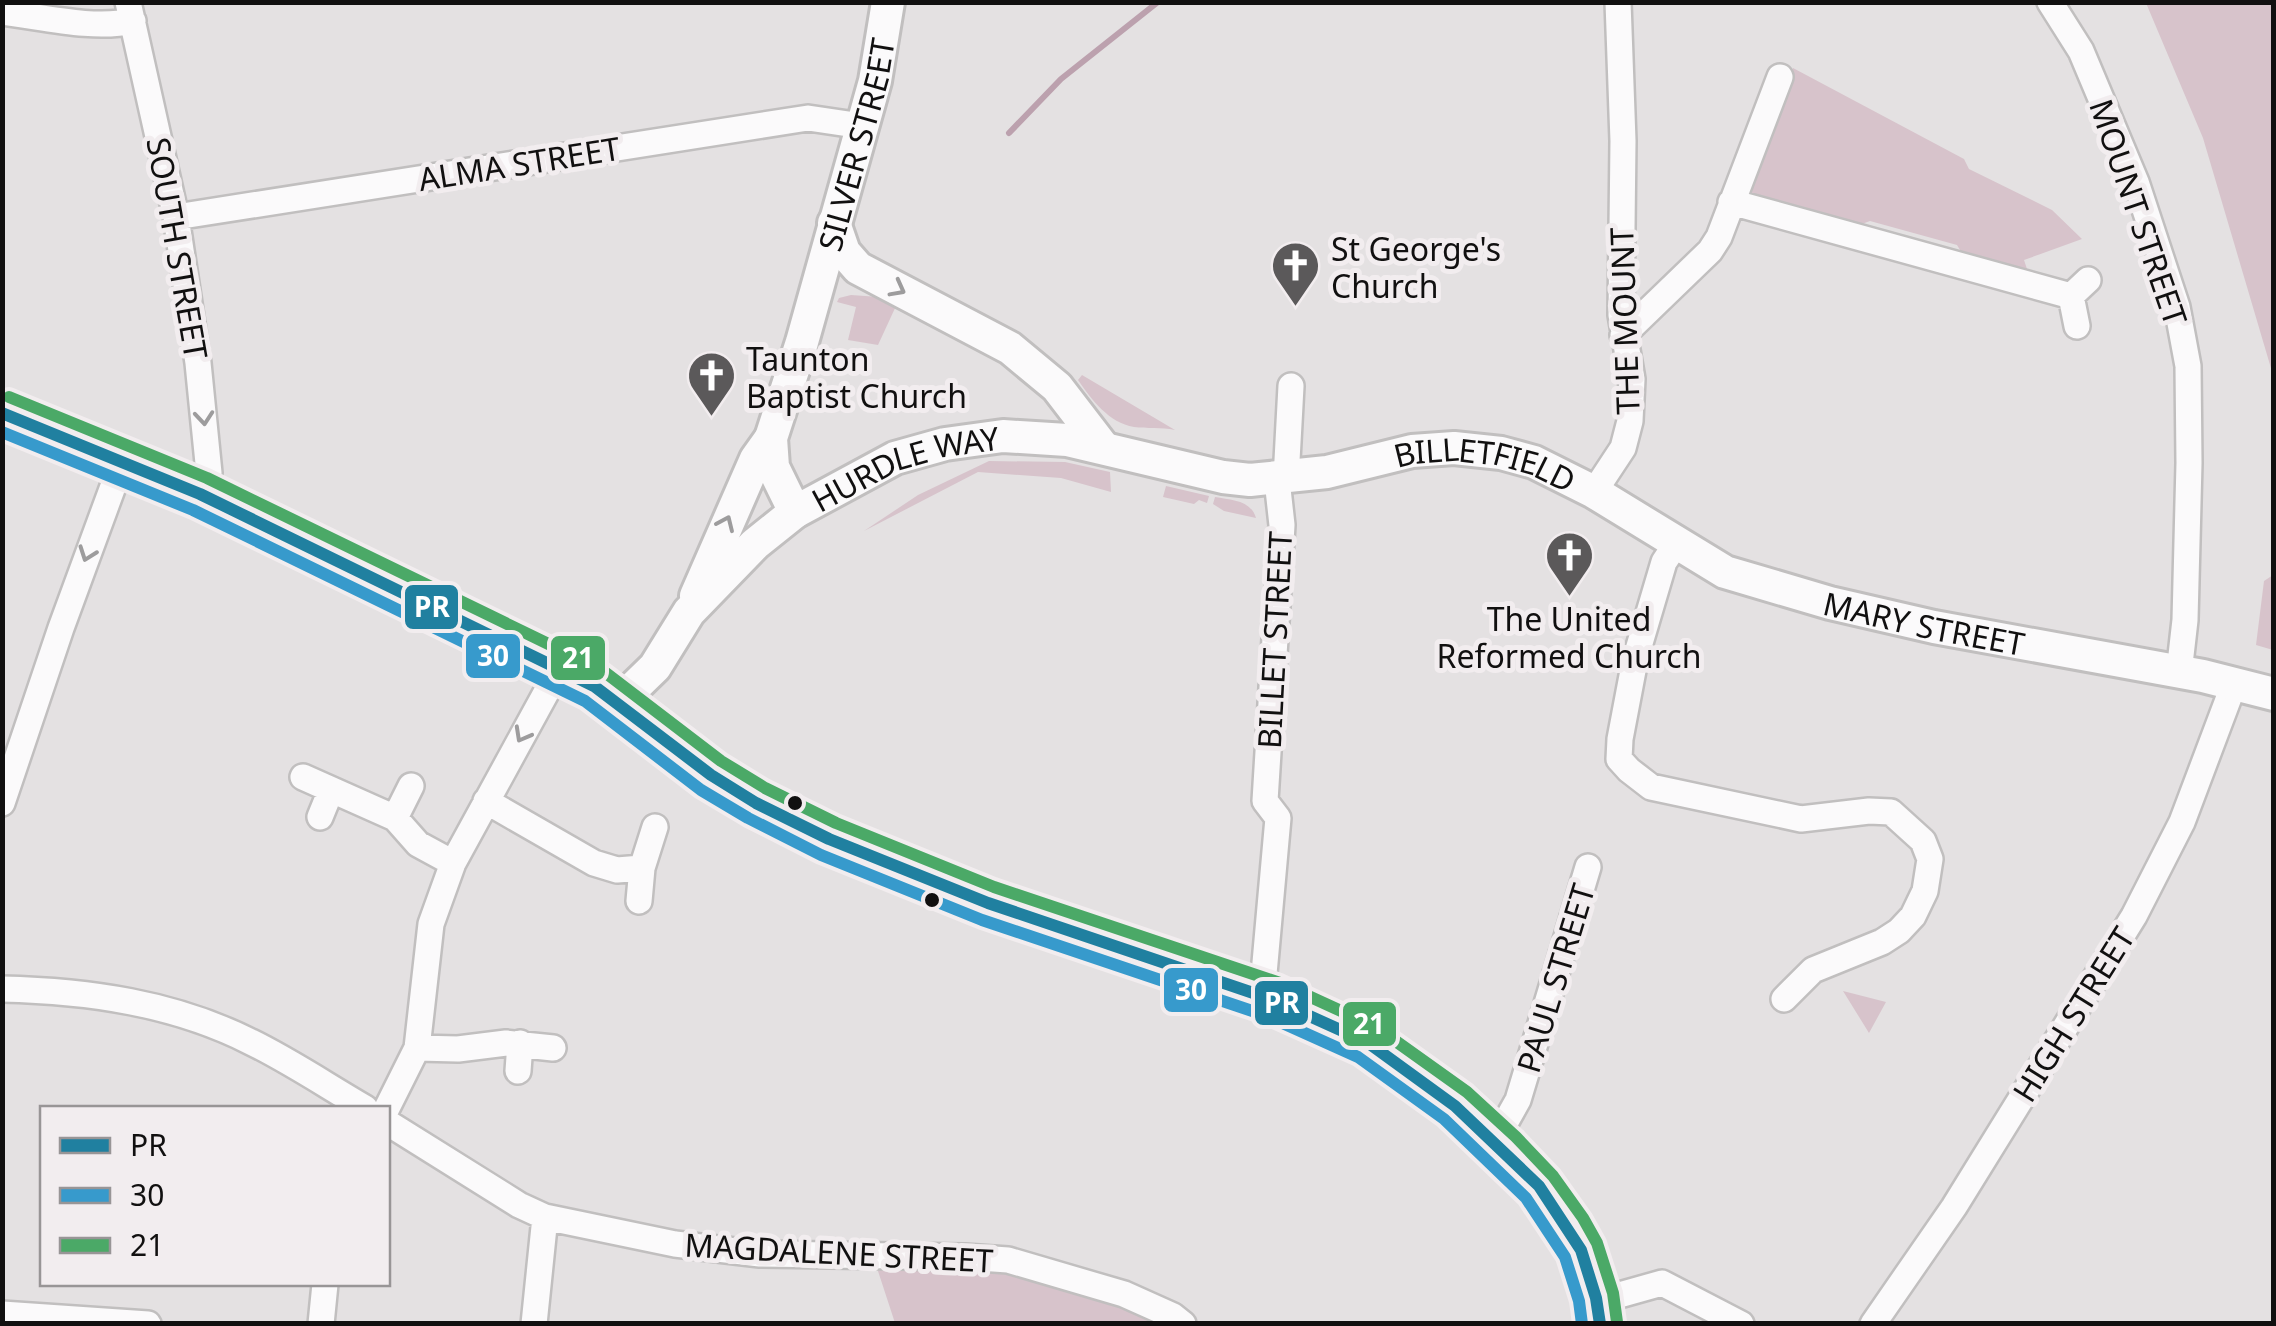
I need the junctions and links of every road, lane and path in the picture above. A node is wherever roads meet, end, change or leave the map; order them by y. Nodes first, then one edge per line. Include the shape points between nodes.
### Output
1 (888, 2) edge
2 (1618, 2) edge
3 (2050, 2) edge
4 (2, 12) edge
5 (131, 12) edge
6 (1780, 77) dead end
7 (862, 126) junction
8 (1732, 202) junction
9 (176, 217) junction
10 (834, 223) junction
11 (858, 268) junction
12 (818, 287) junction
13 (2077, 326) dead end
14 (1623, 335) junction
15 (1038, 370) junction
16 (1291, 386) dead end
17 (2, 414) edge
18 (1036, 436) junction
19 (771, 438) junction
20 (1103, 448) junction
21 (122, 462) junction
22 (1281, 479) junction
23 (1594, 492) junction
24 (200, 494) junction
25 (795, 512) junction
26 (1676, 544) junction
27 (689, 612) junction
28 (559, 670) junction
29 (2179, 672) junction
30 (2234, 684) junction
31 (2274, 694) edge
32 (620, 701) junction
33 (303, 776) dead end
34 (411, 786) dead end
35 (331, 790) junction
36 (486, 801) junction
37 (2, 803) edge
38 (320, 817) dead end
39 (395, 818) junction
40 (655, 827) dead end
41 (452, 863) junction
42 (642, 868) junction
43 (1588, 868) dead end
44 (638, 902) dead end
45 (2, 989) edge
46 (1262, 996) junction
47 (1784, 998) dead end
48 (520, 1043) junction
49 (417, 1048) junction
50 (553, 1048) dead end
51 (518, 1071) dead end
52 (362, 1106) edge
53 (388, 1106) edge
54 (390, 1123) edge
55 (1495, 1141) junction
56 (545, 1217) junction
57 (326, 1286) edge
58 (1599, 1312) edge
59 (2, 1314) edge
60 (148, 1324) edge
61 (321, 1324) edge
62 (534, 1324) edge
63 (1183, 1324) edge
64 (1741, 1324) edge
65 (1873, 1324) edge

1 - 7 main road, SILVER STREET
2 - 14 street, THE MOUNT
3 - 29 street, MOUNT STREET via 2081,50 2136,182 2178,308 2188,366 2189,463
4 - 5 street via 120,24
5 - 9 street, SOUTH STREET
6 - 8 street
7 - 9 street, ALMA STREET via 808,118
7 - 10 main road, SILVER STREET
8 - 13 street via 2080,288
8 - 14 street via 1710,251
9 -> 24 street, SOUTH STREET via 209,472
10 - 11 main road
10 - 12 main road, SILVER STREET
11 - 12 main road, SILVER STREET via 833,274
11 -> 15 main road via 1010,348
12 - 19 main road, SILVER STREET
14 - 23 street, THE MOUNT via 1632,379 1630,421 1623,448
15 - 18 main road via 1046,399
15 - 20 main road
16 - 22 street, BILLET STREET
17 - 21 main road
18 - 20 main road, HURDLE WAY
18 - 25 main road, HURDLE WAY via 945,444 895,458
19 - 25 main road via 773,467
27 -> 19 main road, SILVER STREET
20 - 22 main road, HURDLE WAY via 1223,477
21 - 24 main road
21 -> 37 street
22 - 23 main road, BILLETFIELD via 1412,450 1454,448 1534,462
22 - 46 street, BILLET STREET via 1264,801 1278,818
23 - 26 main road, BILLETFIELD
24 - 28 main road
25 - 27 main road, HURDLE WAY
26 - 29 main road, MARY STREET via 1725,572 1830,603
26 - 47 street via 1644,628 1619,758 1651,787 1801,820 1891,812 1923,841 1930,859 1913,916 1882,942 1813,970
27 - 32 main road, HURDLE WAY via 655,667
28 - 32 main road
28 -> 36 street
29 - 30 main road, MARY STREET
30 - 31 main road, MARY STREET
30 - 65 street, HIGH STREET via 2182,822 2134,916 1954,1207
32 - 46 main road via 691,762 877,860
33 - 35 street
34 - 39 street
35 - 38 street
35 - 39 street
36 - 41 street
36 - 42 street via 594,863
39 - 41 street via 418,844
40 - 42 street
41 - 49 street via 432,924
42 - 44 street
43 - 55 street, PAUL STREET via 1518,1100
45 - 52 street via 137,1001 248,1040
46 - 55 main road via 1383,1052
48 - 49 street
48 - 50 street
48 - 51 street
49 - 53 street
54 - 56 street, MAGDALENE STREET
55 - 58 main road via 1570,1226
56 - 62 street
56 - 63 street, MAGDALENE STREET via 760,1254 1008,1260 1124,1294
57 - 61 street
58 - 64 street via 1662,1282
59 - 60 street

